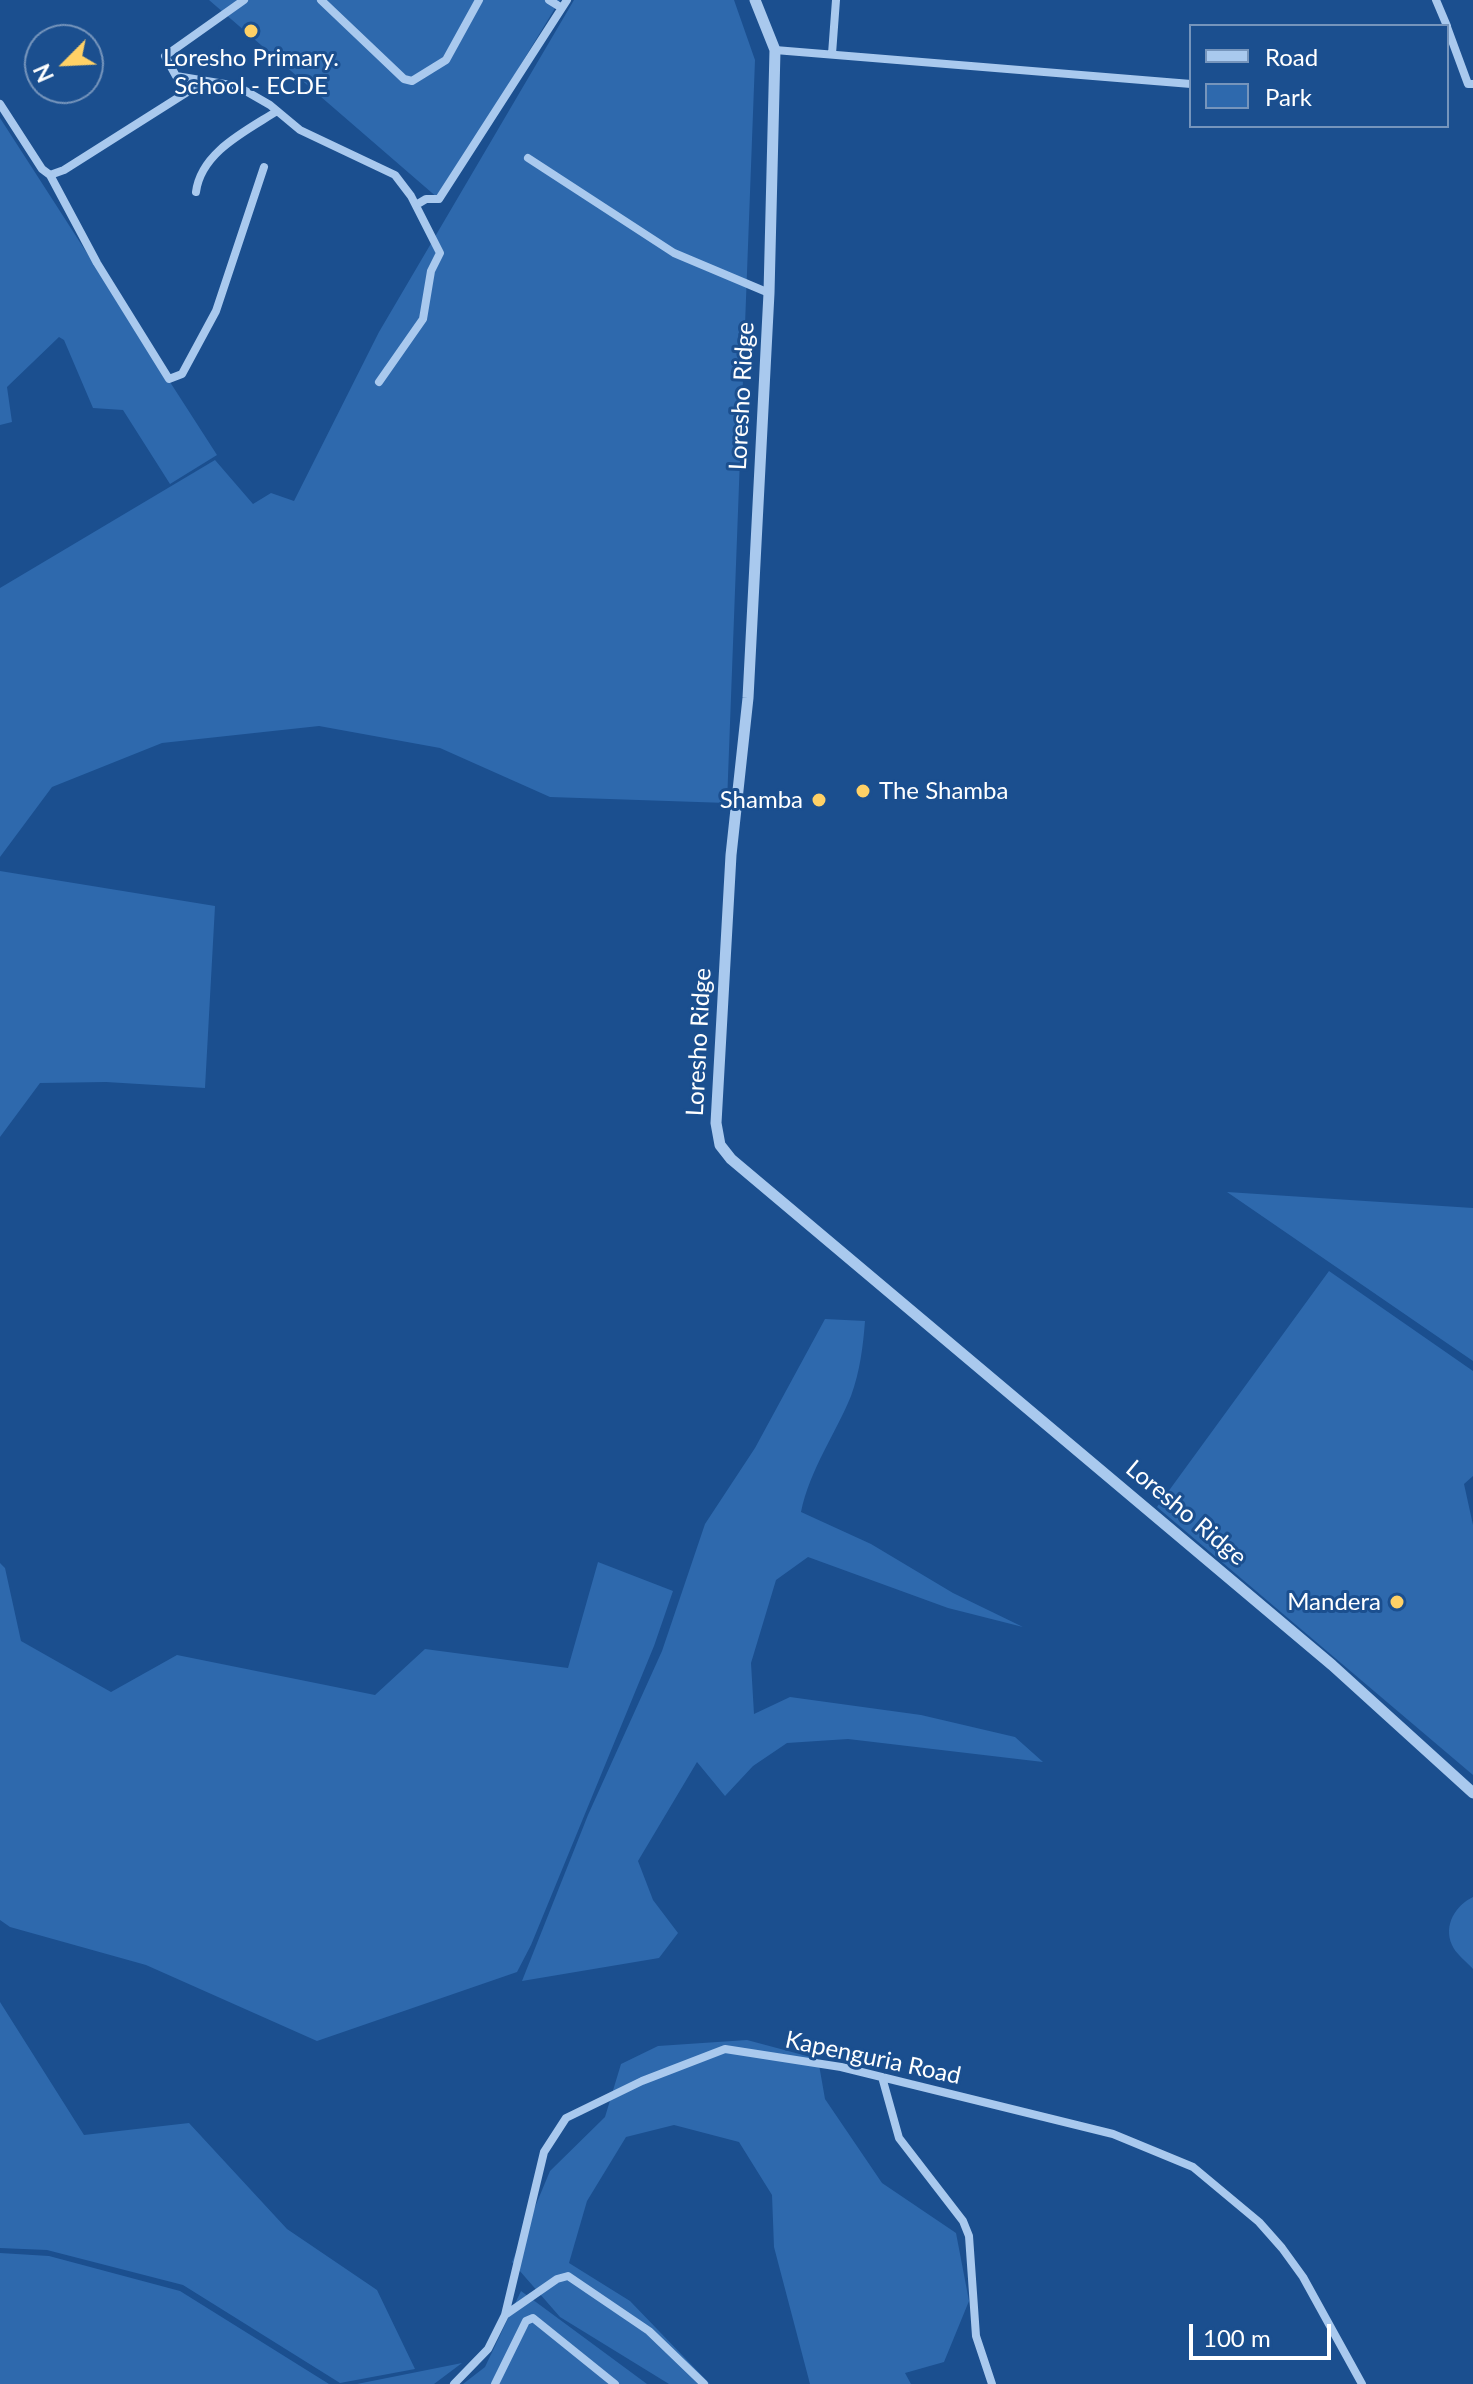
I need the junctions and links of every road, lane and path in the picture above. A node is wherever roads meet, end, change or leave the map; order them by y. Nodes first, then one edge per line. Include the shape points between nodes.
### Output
1 (244, 0) edge
2 (321, 0) edge
3 (479, 0) edge
4 (549, 0) edge
5 (755, 0) edge
6 (836, 0) edge
7 (1436, 0) edge
8 (564, 4) edge
9 (1446, 24) edge
10 (1449, 31) edge
11 (775, 50) junction
12 (832, 54) junction
13 (203, 82) junction
14 (1189, 84) edge
15 (1471, 84) edge
16 (1473, 96) edge
17 (0, 104) edge
18 (277, 111) junction
19 (528, 158) dead end
20 (264, 167) dead end
21 (50, 175) junction
22 (196, 192) dead end
23 (416, 205) junction
24 (769, 293) junction
25 (379, 382) dead end
26 (1473, 1793) edge
27 (882, 2077) junction
28 (505, 2315) junction
29 (454, 2384) edge
30 (495, 2384) edge
31 (615, 2384) edge
32 (704, 2384) edge
33 (992, 2384) edge
34 (1362, 2384) edge

1 - 13 street via 165,56 176,76
2 - 3 street via 412,81 446,60
4 - 8 street
5 - 11 street, Loresho Ridge
6 - 12 street
7 - 9 street
8 - 23 street via 439,199
10 - 15 street
11 - 12 street
11 - 24 street, Loresho Ridge
12 - 14 street
13 - 18 street via 237,86
13 - 21 street
15 - 16 street
17 - 21 street
18 - 22 street via 205,165
18 - 23 street via 300,130 395,175
19 - 24 street via 674,253
20 - 21 street via 216,311 182,374 169,379
23 - 25 street via 440,253 431,271 423,319
24 - 26 street, Loresho Ridge via 748,698 726,943 716,1123 720,1145 1332,1665
27 - 28 street, Kapenguria Road via 725,2049 566,2118 544,2152
27 - 33 street via 899,2138 969,2236 976,2336
27 - 34 street, Kapenguria Road via 1113,2134 1193,2167 1282,2248
28 - 29 street, Kapenguria Road via 488,2349
28 - 32 street via 568,2276 649,2331
30 - 31 street via 526,2321 533,2318

